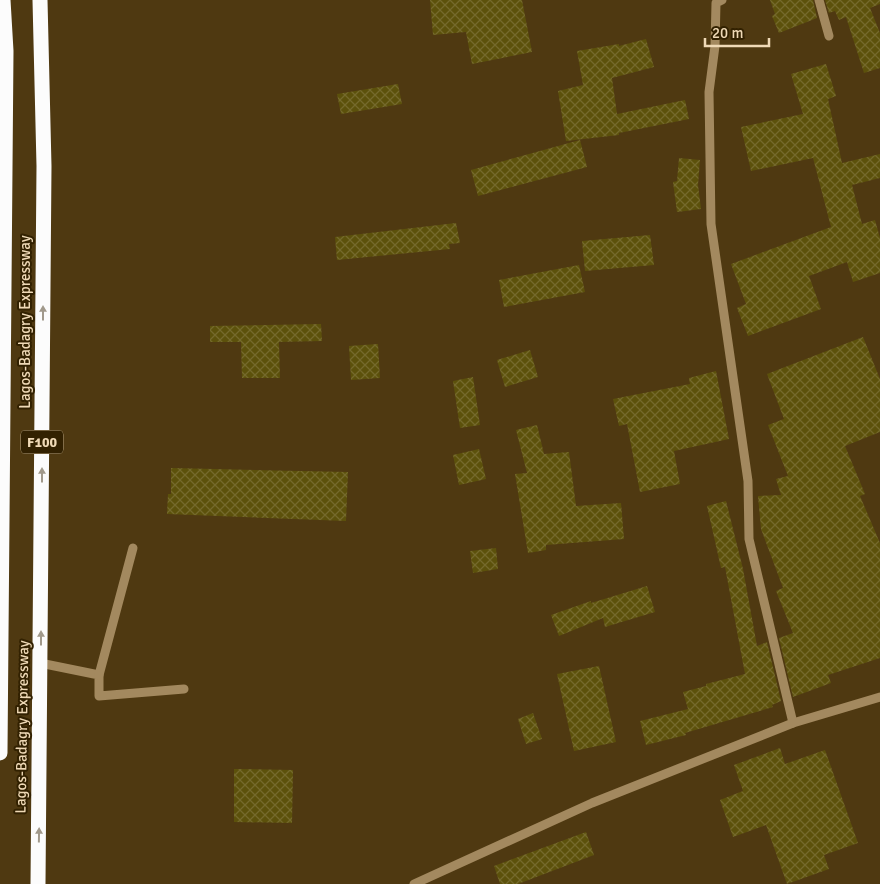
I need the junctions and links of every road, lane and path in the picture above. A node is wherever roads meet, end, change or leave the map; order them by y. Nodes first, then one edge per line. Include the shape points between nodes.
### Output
1 (3, 0) edge
2 (40, 0) edge
3 (722, 0) edge
4 (819, 0) edge
5 (829, 36) dead end
6 (3, 51) edge
7 (1, 441) edge
8 (133, 548) dead end
9 (40, 663) junction
10 (0, 670) edge
11 (99, 675) junction
12 (184, 689) dead end
13 (880, 697) edge
14 (793, 723) junction
15 (0, 753) edge
16 (38, 884) edge
17 (414, 884) edge

1 - 6 highway, Lagos-Badagry Expressway / F100
9 -> 2 highway, Lagos-Badagry Expressway / F100 via 44,166
3 - 14 street via 716,3 709,92 711,224 748,481 749,539
4 - 5 street
6 - 7 highway, Lagos-Badagry Expressway / F100
7 - 10 highway, Lagos-Badagry Expressway / F100
8 - 11 street
9 - 11 street
16 -> 9 highway, Lagos-Badagry Expressway / F100
10 - 15 highway, Lagos-Badagry Expressway / F100
11 - 12 street via 100,696
13 - 14 street
14 - 17 street via 592,803

